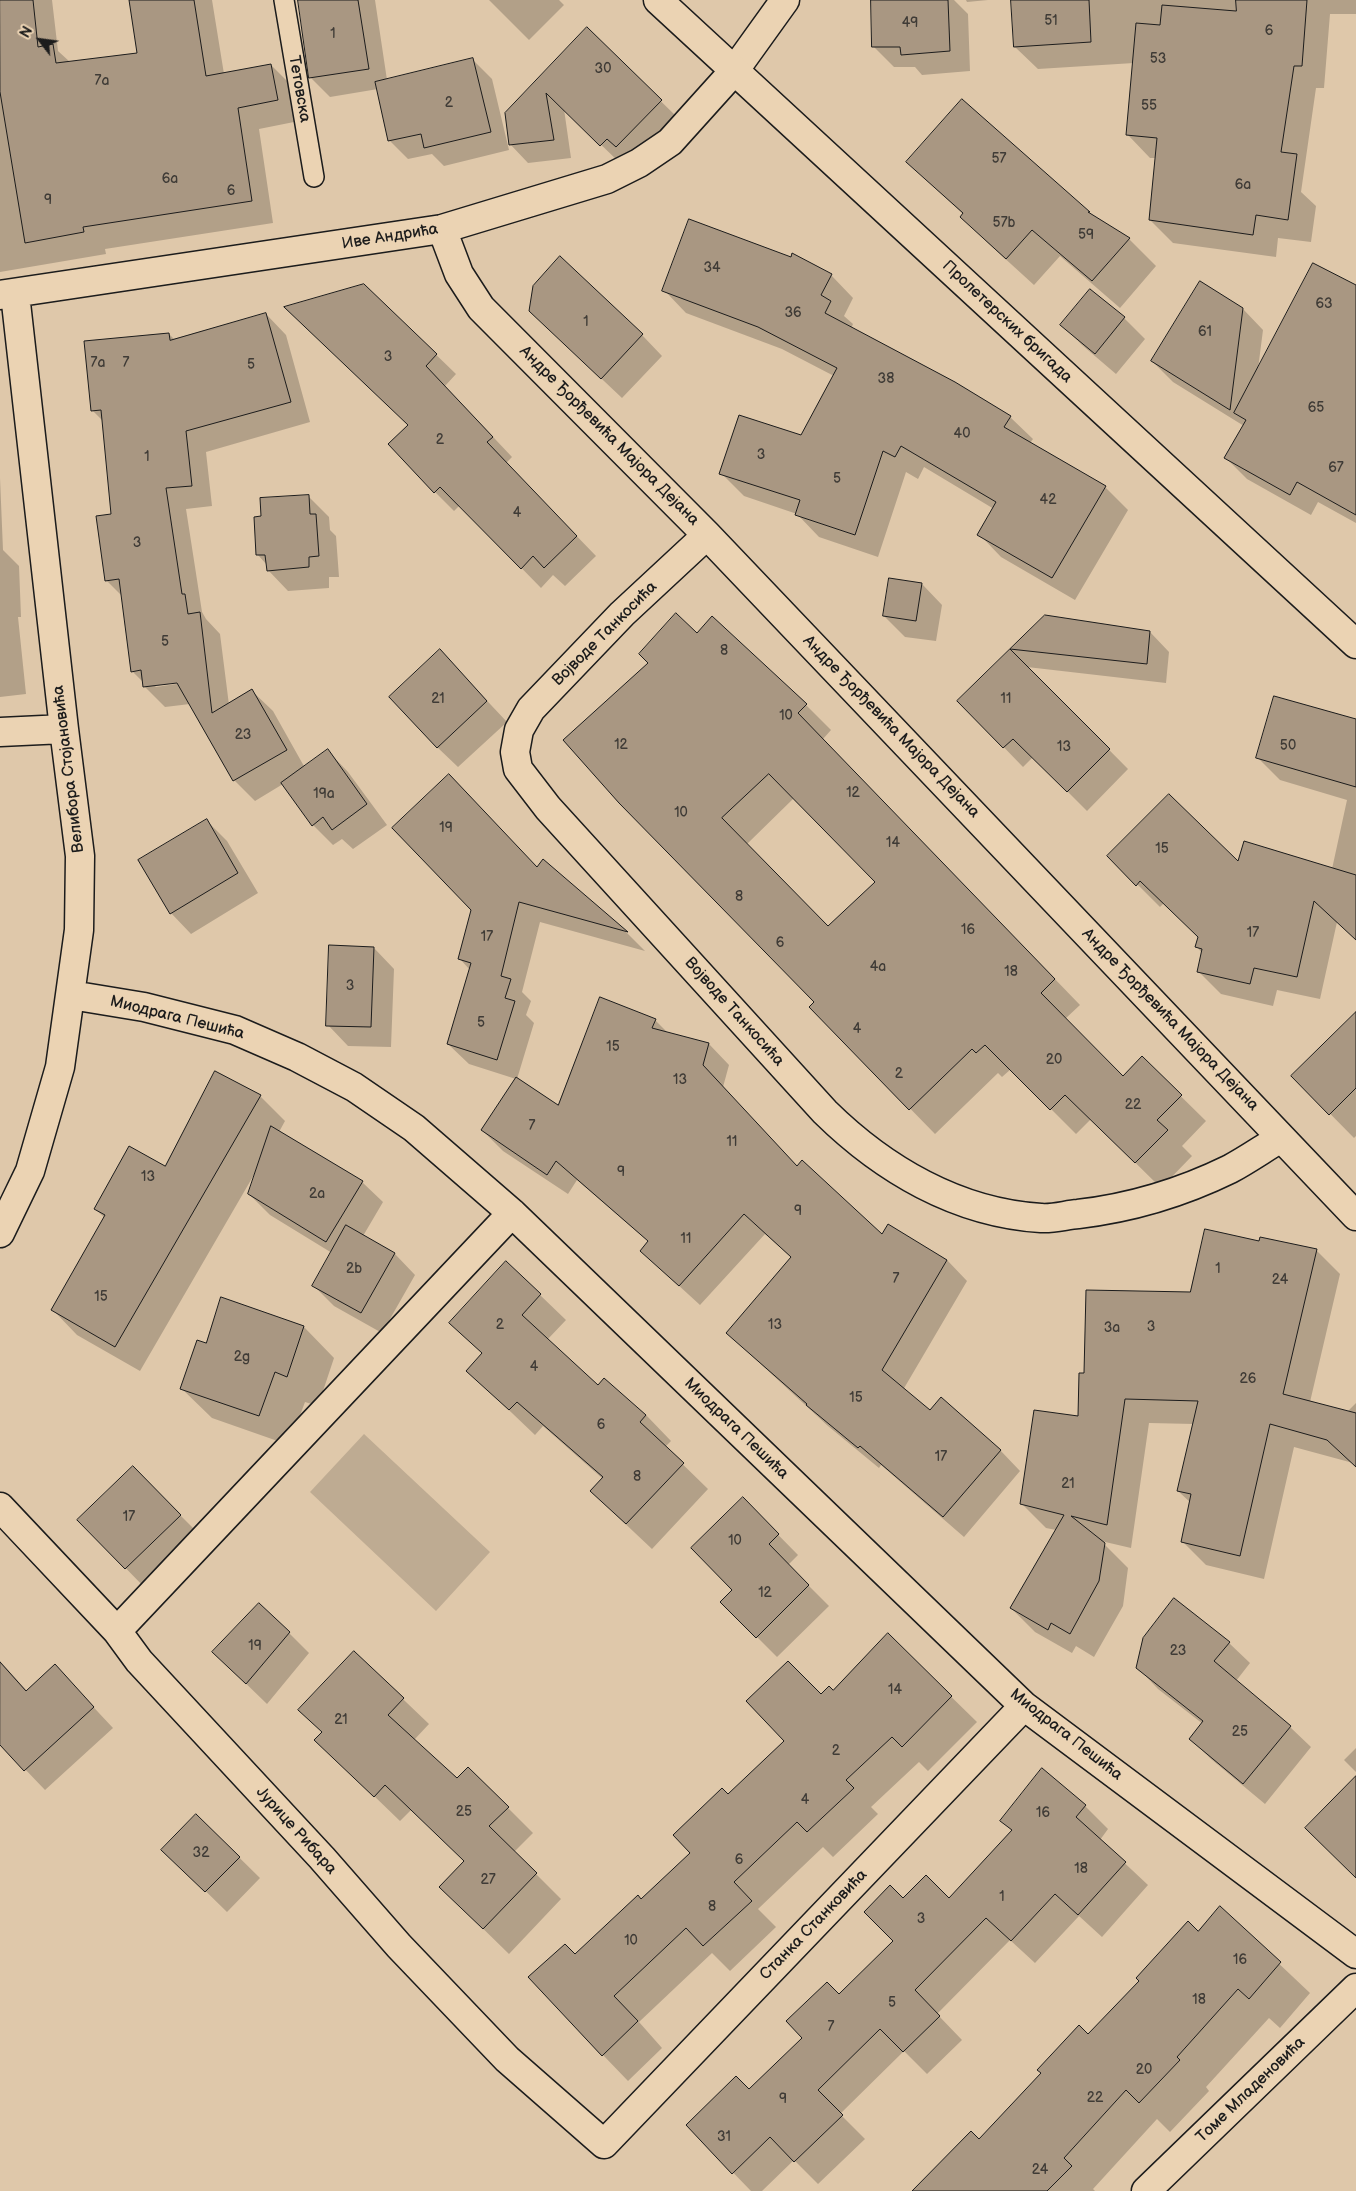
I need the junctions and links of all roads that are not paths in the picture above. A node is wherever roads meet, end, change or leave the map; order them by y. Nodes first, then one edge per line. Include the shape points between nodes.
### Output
1 (284, 0) edge
2 (658, 0) edge
3 (785, 0) edge
4 (734, 71) junction
5 (314, 177) dead end
6 (442, 229) junction
7 (8, 295) edge
8 (707, 535) junction
9 (1356, 644) edge
10 (64, 728) junction
11 (0, 732) edge
12 (71, 994) junction
13 (1281, 1138) junction
14 (512, 1214) junction
15 (1356, 1216) edge
16 (0, 1233) edge
17 (0, 1506) edge
18 (116, 1631) junction
19 (1024, 1706) junction
20 (1356, 1954) edge
21 (1356, 1988) edge
22 (604, 2144) joint
23 (1146, 2191) edge

1 - 5 lane, Тетовска
2 - 4 street, Пролетерских бригада
3 - 4 street, Иве Андрића
4 - 6 street, Иве Андрића via 670,142 639,163 607,178
4 - 9 street, Пролетерских бригада
6 - 7 street, Иве Андрића
6 - 8 street, Андре Ђорђевића Мајора Дејана via 459,274 481,308
7 - 10 street, Велибора Стојановића
8 - 13 street, Андре Ђорђевића Мајора Дејана
8 - 13 street, Војводе Танкосића via 622,614 530,709 519,730 515,752 518,769 548,808 825,1112 854,1140 896,1170 933,1190 986,1209 1042,1218 1113,1210 1185,1188 1230,1169
10 - 11 street
10 - 12 street, Велибора Стојановића via 80,856 79,930
12 - 14 street, Миодрага Пешића via 144,1007 235,1030 297,1057 354,1087 414,1128
12 - 16 street, Велибора Стојановића via 60,1067 30,1171
13 - 15 street, Андре Ђорђевића Мајора Дејана
14 - 18 street
14 - 19 street, Миодрага Пешића
17 - 18 street, Јурице Рибара
18 - 22 street, Јурице Рибара via 139,1661 406,1953 507,2059
19 - 20 street, Миодрага Пешића
19 - 22 street, Станка Станковића
21 - 23 street, Томе Младеновића

